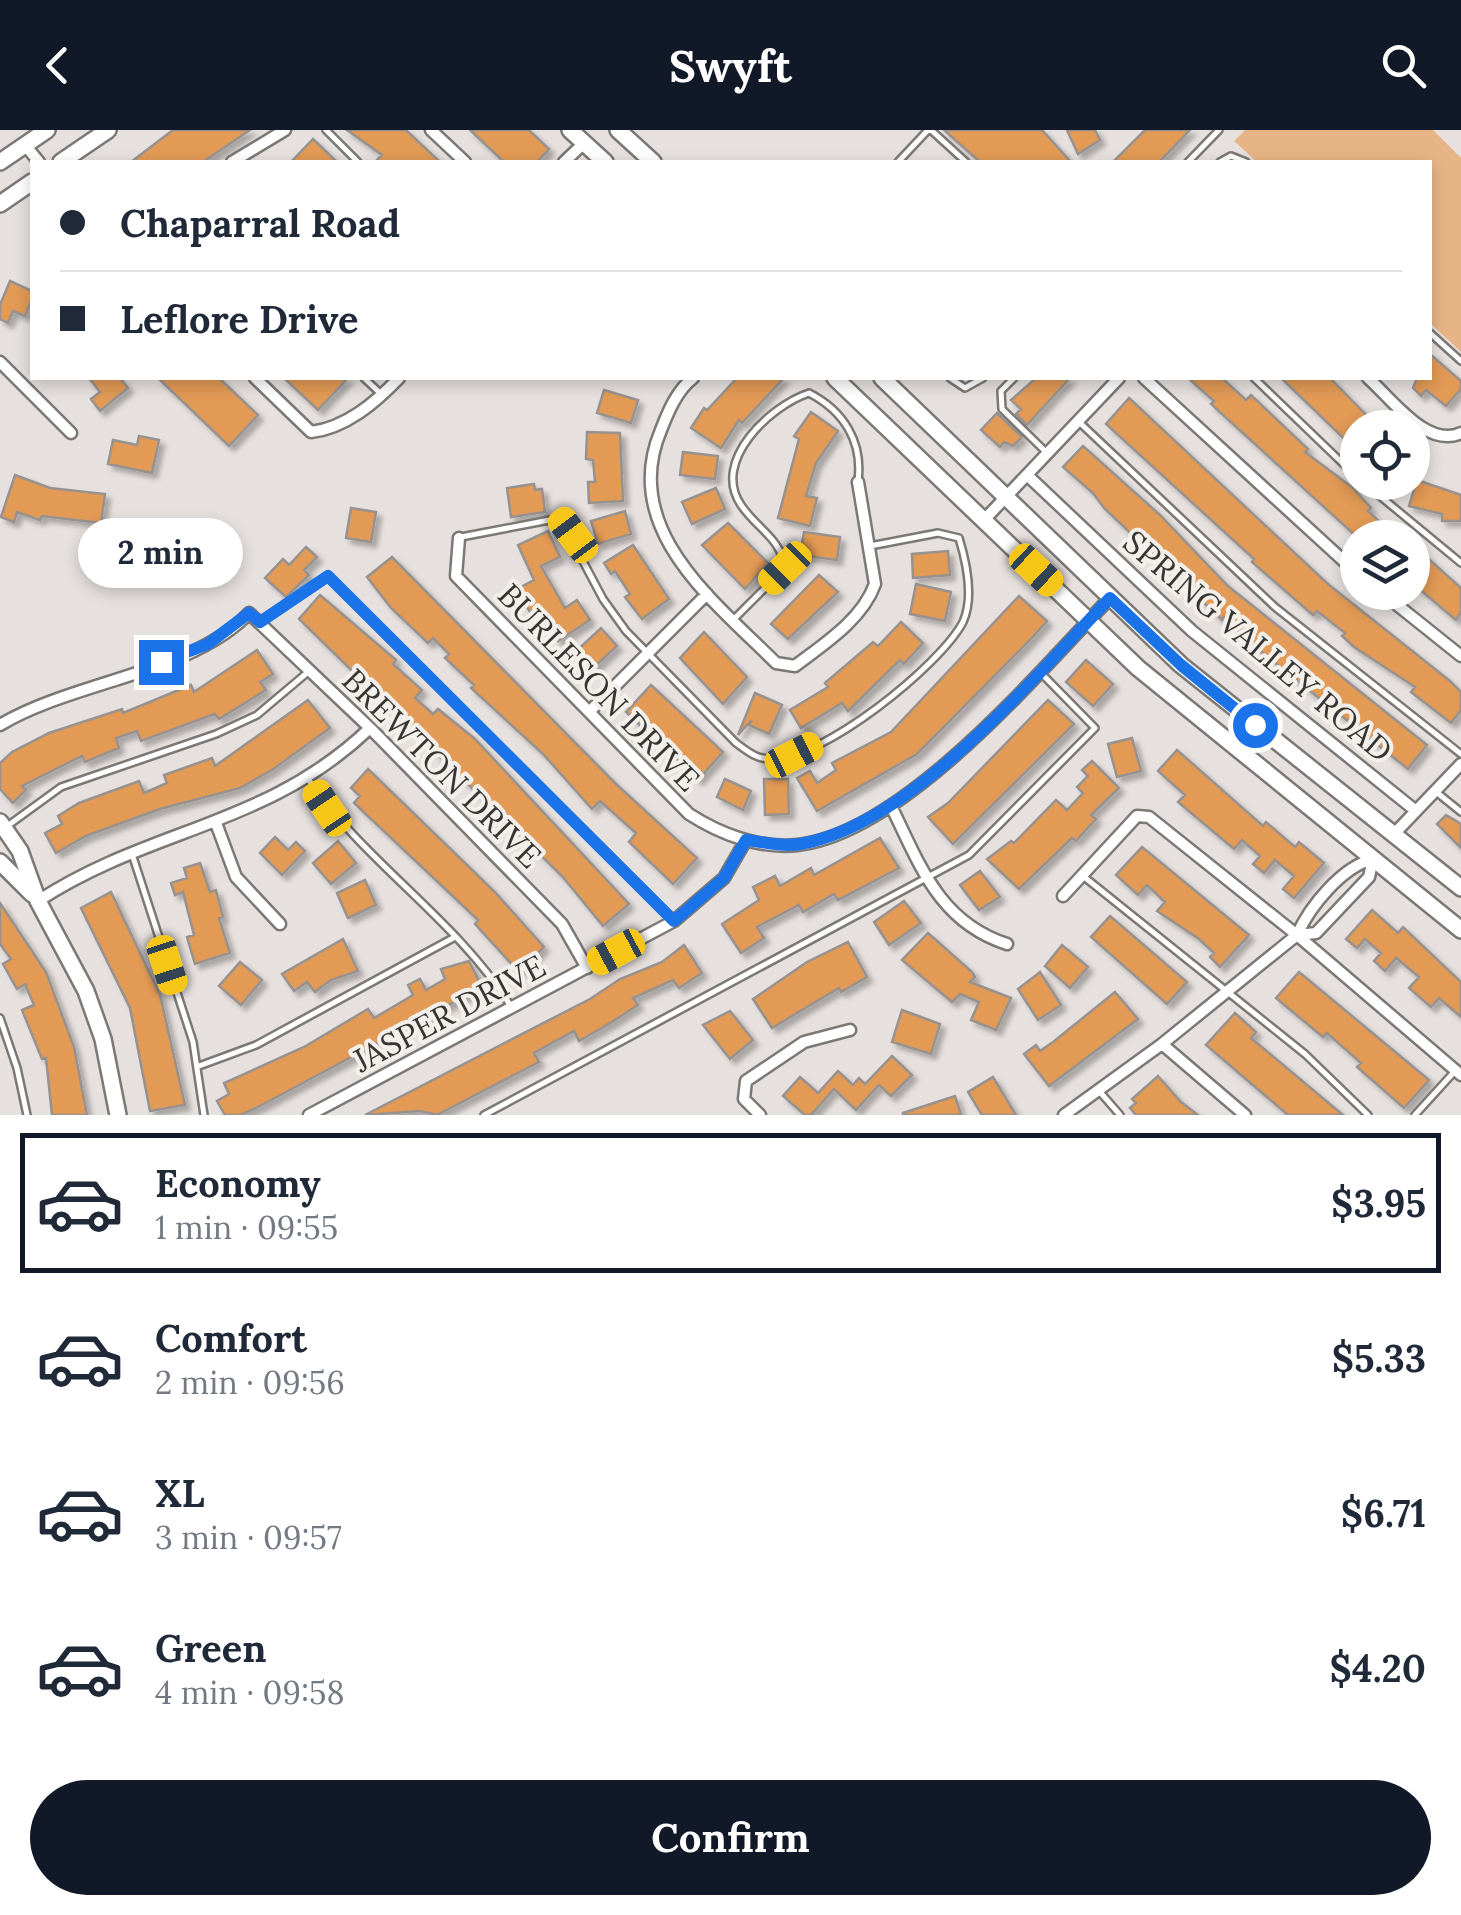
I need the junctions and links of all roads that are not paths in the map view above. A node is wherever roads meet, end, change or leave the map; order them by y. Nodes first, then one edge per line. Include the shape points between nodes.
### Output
1 (47, 130) edge
2 (108, 130) edge
3 (286, 130) edge
4 (326, 130) edge
5 (430, 130) edge
6 (570, 130) edge
7 (618, 130) edge
8 (930, 130) edge
9 (1219, 130) edge
10 (584, 142) junction
11 (25, 145) junction
12 (246, 154) junction
13 (37, 160) edge
14 (64, 160) edge
15 (236, 160) edge
16 (253, 160) edge
17 (356, 160) edge
18 (463, 160) edge
19 (566, 160) edge
20 (604, 160) edge
21 (651, 160) edge
22 (900, 160) edge
23 (964, 160) edge
24 (1190, 160) edge
25 (0, 162) edge
26 (30, 183) edge
27 (0, 204) edge
28 (1432, 334) edge
29 (1461, 361) edge
30 (0, 362) edge
31 (258, 380) edge
32 (366, 380) edge
33 (397, 380) edge
34 (692, 380) edge
35 (837, 380) edge
36 (884, 380) edge
37 (953, 380) edge
38 (979, 380) edge
39 (1012, 380) edge
40 (1118, 380) edge
41 (1146, 380) edge
42 (1256, 380) edge
43 (1370, 380) edge
44 (382, 395) junction
45 (1078, 422) junction
46 (70, 433) dead end
47 (1461, 433) edge
48 (1047, 453) junction
49 (1340, 461) edge
50 (1027, 475) junction
51 (858, 482) joint
52 (1005, 497) junction
53 (1386, 500) edge
54 (984, 520) junction
55 (458, 538) joint
56 (870, 546) junction
57 (1340, 558) edge
58 (1461, 563) edge
59 (707, 594) junction
60 (1110, 598) junction
61 (1404, 610) edge
62 (733, 620) junction
63 (1089, 620) junction
64 (260, 622) junction
65 (648, 653) junction
66 (1461, 656) edge
67 (310, 670) junction
68 (1039, 670) junction
69 (589, 712) junction
70 (0, 725) edge
71 (370, 728) junction
72 (1461, 754) edge
73 (1461, 764) edge
74 (308, 778) junction
75 (1435, 792) junction
76 (891, 806) junction
77 (1416, 811) junction
78 (1461, 812) edge
79 (216, 823) junction
80 (2, 828) edge
81 (1394, 834) junction
82 (746, 840) junction
83 (132, 850) junction
84 (1373, 858) junction
85 (0, 862) edge
86 (1080, 874) junction
87 (927, 878) junction
88 (1461, 888) edge
89 (1062, 896) dead end
90 (38, 901) junction
91 (674, 921) junction
92 (280, 924) dead end
93 (1461, 930) edge
94 (1297, 935) junction
95 (455, 936) junction
96 (1006, 944) dead end
97 (586, 968) junction
98 (1224, 991) junction
99 (512, 1008) junction
100 (0, 1018) edge
101 (850, 1030) dead end
102 (1162, 1044) junction
103 (200, 1066) junction
104 (1459, 1072) edge
105 (1098, 1090) junction
106 (27, 1115) edge
107 (118, 1115) edge
108 (204, 1115) edge
109 (309, 1115) edge
110 (484, 1115) edge
111 (760, 1115) edge
112 (1064, 1115) edge
113 (1120, 1115) edge
114 (1245, 1115) edge
115 (1368, 1115) edge
116 (1415, 1115) edge

1 - 11 main road
2 - 14 main road
3 - 12 street
4 - 17 lane
5 - 18 street
6 - 10 main road
7 - 21 main road
8 - 22 lane
8 - 23 lane
9 - 24 lane
10 - 19 street
10 - 20 main road
11 - 13 street
11 - 25 main road
12 - 15 street
12 - 16 street
26 - 27 main road
28 - 29 lane
30 - 46 street
31 - 44 street via 311,432 326,430
32 - 44 lane
33 - 44 street
34 - 59 street via 655,444 650,491 660,533
35 - 54 main road
36 - 52 main road
37 - 38 lane via 965,388
39 - 48 lane via 1001,391 1002,408
40 - 45 street
41 - 57 street
42 - 49 lane
43 - 47 street via 1431,434
45 - 48 street
45 - 72 lane via 1275,607
48 - 50 street
50 - 52 street
50 - 77 street, SPRING VALLEY ROAD via 1203,641
51 - 56 street
51 - 62 lane via 858,442 826,402 809,393 743,441 734,464 739,502 782,549 785,568
52 - 54 street
52 - 60 main road
53 - 58 lane
54 - 63 main road
55 - 65 lane via 560,518 604,600
55 - 69 street, BURLESON DRIVE via 456,576
56 - 62 street via 876,584 870,598 795,666 776,663
56 - 65 lane via 938,532 959,538 966,564 965,618 872,715 794,755 757,758
59 - 62 street
59 - 65 street
60 - 63 street, BURLESON DRIVE
60 - 81 main road via 1181,665
61 - 66 street
63 - 68 street, BURLESON DRIVE
63 - 84 main road via 1190,713
64 - 67 street, BREWTON DRIVE
64 - 70 street, BREWTON DRIVE via 249,613 194,651 30,705
64 - 91 lane via 328,576
65 - 69 street
67 - 71 street, BREWTON DRIVE
67 - 80 lane via 257,715 60,787
68 - 76 street, BURLESON DRIVE
68 - 87 lane via 1095,728 981,846
69 - 82 street, BURLESON DRIVE via 689,814
71 - 74 street
71 - 97 street, BREWTON DRIVE via 562,924
73 - 75 street
74 - 79 street
74 - 95 lane via 350,832
75 - 77 street
75 - 78 lane
76 - 82 street, BURLESON DRIVE via 828,838 795,845
76 - 87 street
77 - 81 street
79 - 83 street
79 - 92 street via 236,877
80 - 90 main road via 20,851
81 - 84 main road
81 - 88 main road
82 - 91 street, JASPER DRIVE via 724,878
83 - 90 street via 92,866
83 - 103 lane
84 - 93 main road
84 - 94 street via 1355,864 1304,918
84 - 94 street via 1369,877 1316,933
85 - 90 main road
86 - 89 street
86 - 94 street via 1137,816 1149,818
86 - 98 lane
87 - 96 street via 976,934
87 - 110 lane
90 - 107 main road via 86,992
91 - 97 street, JASPER DRIVE
94 - 98 street
94 - 104 street
95 - 99 lane
95 - 103 lane via 256,1046
97 - 99 street, JASPER DRIVE
98 - 102 street
98 - 115 lane via 1306,1054
99 - 109 street, JASPER DRIVE
100 - 106 lane
101 - 111 street via 820,1034 746,1081 747,1104
102 - 105 street
102 - 114 street
103 - 108 lane
104 - 116 lane
105 - 112 street
105 - 113 lane

